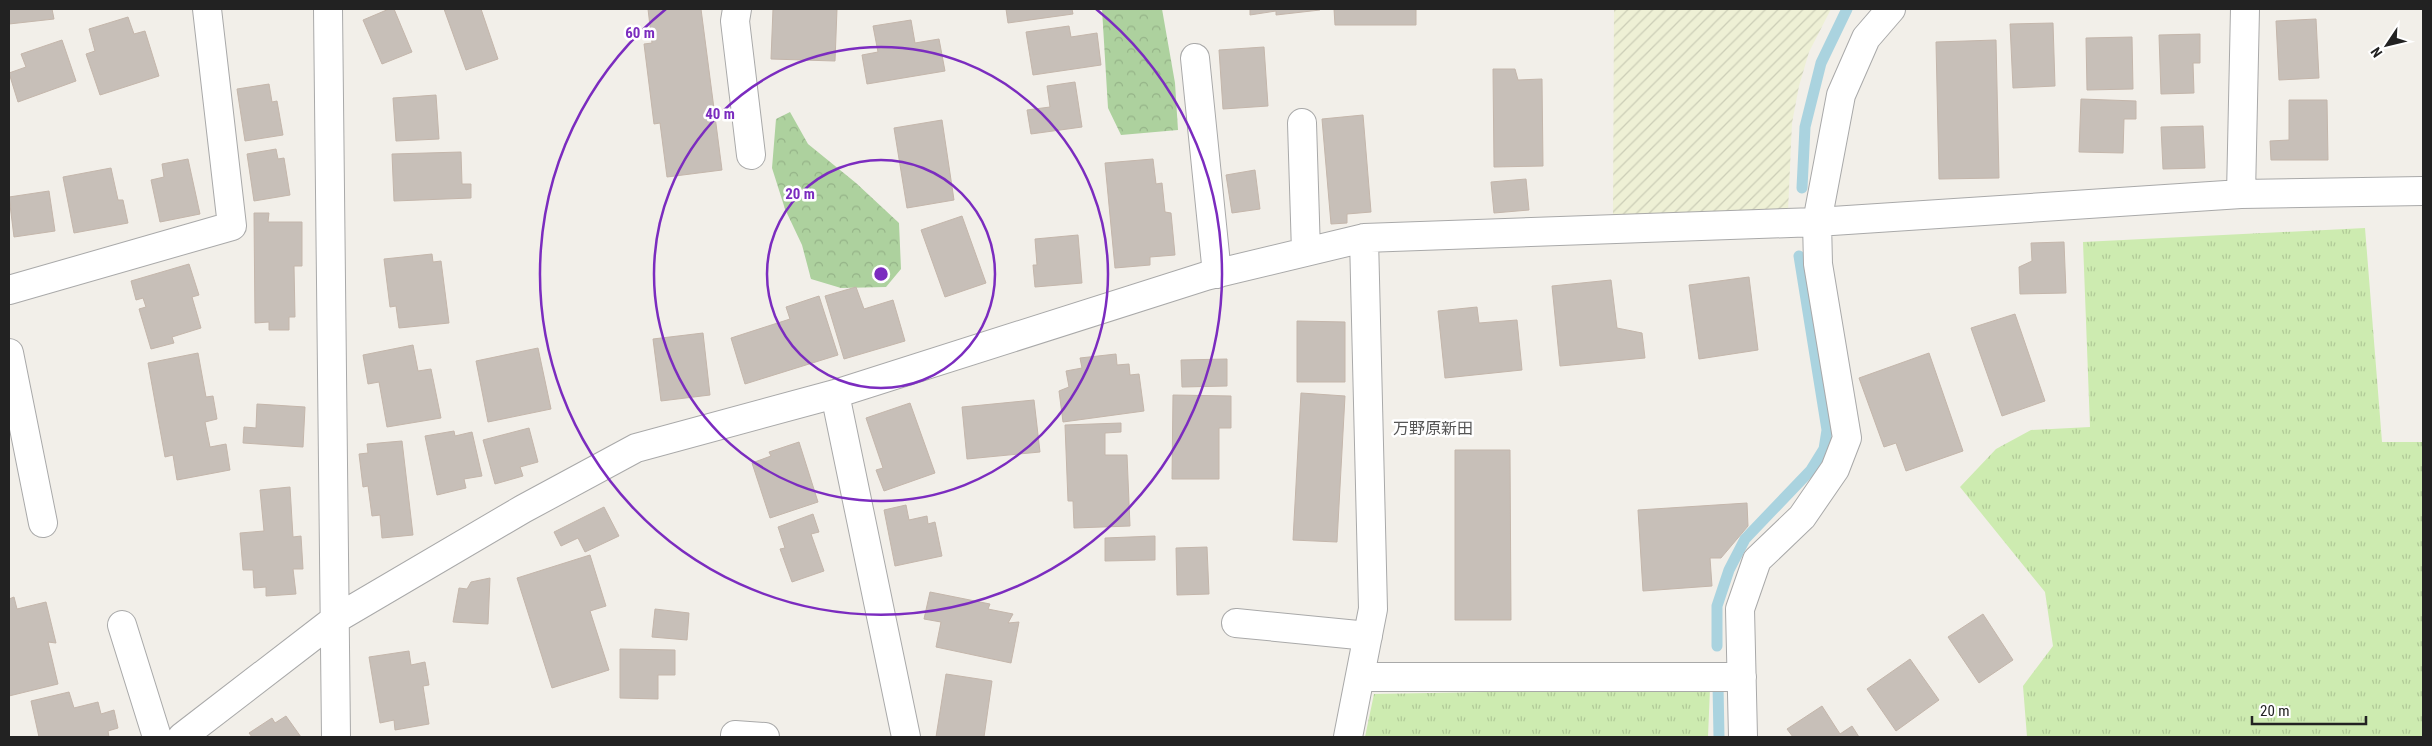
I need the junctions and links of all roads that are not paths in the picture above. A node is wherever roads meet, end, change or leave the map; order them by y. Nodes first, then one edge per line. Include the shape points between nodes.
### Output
1 (207, 9) edge
2 (328, 9) edge
3 (737, 9) edge
4 (1891, 9) edge
5 (2245, 9) edge
6 (1195, 58) dead end
7 (1302, 123) dead end
8 (751, 155) dead end
9 (2423, 191) edge
10 (2241, 194) junction
11 (1818, 222) junction
12 (1364, 238) junction
13 (1306, 252) junction
14 (1217, 274) junction
15 (9, 290) edge
16 (9, 352) edge
17 (835, 394) junction
18 (43, 523) dead end
19 (334, 620) junction
20 (1236, 623) dead end
21 (122, 625) dead end
22 (1368, 636) junction
23 (1360, 677) junction
24 (1742, 677) junction
25 (735, 735) dead end
26 (157, 737) edge
27 (182, 737) edge
28 (336, 737) edge
29 (765, 737) edge
30 (906, 737) edge
31 (1348, 737) edge
32 (1742, 737) edge

1 - 15 street via 232,226
2 - 19 street
3 - 8 street via 735,21
4 - 11 street via 1866,38 1842,95
5 - 10 street
6 - 14 street
7 - 13 street
9 - 10 street
10 - 11 street
11 - 12 street
11 - 24 street via 1818,264 1847,438 1835,469 1802,517 1757,560 1740,609
12 - 13 street
12 - 22 street via 1373,609
13 - 14 street
14 - 17 street
16 - 18 street
17 - 19 street via 636,448 523,509
17 - 30 street
19 - 27 street
19 - 28 street
20 - 22 street
21 - 26 street
22 - 23 street
23 - 24 street
23 - 31 street
24 - 32 street
25 - 29 street

